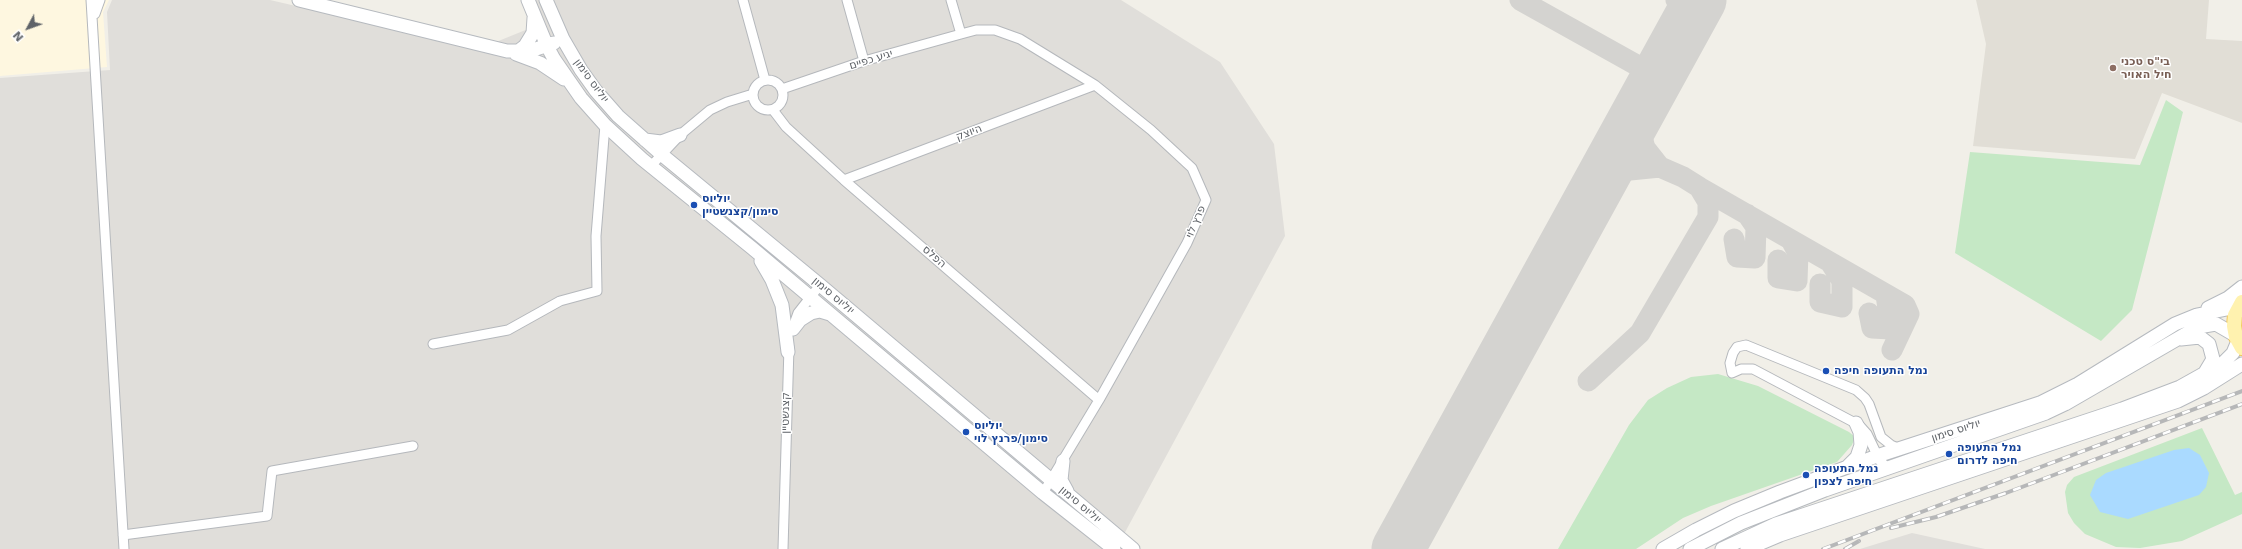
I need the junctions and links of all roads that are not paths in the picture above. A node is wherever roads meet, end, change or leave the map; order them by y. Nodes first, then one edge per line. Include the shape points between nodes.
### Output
1 (91, 0) edge
2 (100, 0) edge
3 (298, 0) edge
4 (546, 0) edge
5 (743, 0) edge
6 (847, 0) edge
7 (951, 0) edge
8 (530, 5) edge
9 (93, 19) junction
10 (961, 34) junction
11 (563, 39) junction
12 (547, 46) junction
13 (512, 51) junction
14 (864, 61) junction
15 (765, 80) junction
16 (1095, 85) junction
17 (575, 89) junction
18 (782, 89) junction
19 (753, 94) junction
20 (773, 110) junction
21 (605, 125) junction
22 (680, 135) junction
23 (645, 140) junction
24 (662, 154) junction
25 (651, 166) junction
26 (844, 180) junction
27 (752, 248) junction
28 (820, 285) junction
29 (2242, 287) edge
30 (810, 298) junction
31 (2242, 302) edge
32 (831, 314) junction
33 (2186, 319) junction
34 (793, 329) junction
35 (2238, 341) edge
36 (433, 344) dead end
37 (2162, 346) junction
38 (788, 352) junction
39 (2242, 364) edge
40 (2202, 376) junction
41 (1099, 400) junction
42 (1856, 424) junction
43 (414, 446) dead end
44 (1900, 449) junction
45 (1877, 456) junction
46 (1063, 461) junction
47 (1848, 467) junction
48 (1888, 468) junction
49 (1037, 469) junction
50 (1051, 480) junction
51 (1043, 493) junction
52 (1070, 496) junction
53 (123, 535) junction
54 (124, 549) edge
55 (783, 549) edge
56 (1114, 549) edge
57 (1132, 549) edge
58 (1663, 549) edge
59 (1690, 549) edge
60 (1723, 549) edge
61 (1747, 549) edge

1 - 9 street
2 - 9 street
3 - 13 street
4 - 11 street, יוליוס סימון
5 - 15 street
6 - 14 street
7 - 10 street
8 - 12 street, יוליוס סימון
8 - 13 street via 534,19 533,33 525,46
9 - 53 street
10 - 14 street, יגיע כפיים
10 - 16 street, פרץ לוי via 976,30 995,30 1020,39
11 - 12 street
11 - 23 street, יוליוס סימון via 596,91 618,116
12 - 13 street via 530,51
12 - 17 street, יוליוס סימון
13 - 17 street via 540,63
14 - 18 street, יגיע כפיים
15 - 18 street via 775,82
15 - 19 street via 757,85
16 - 26 street, היוצק
16 - 41 street, פרץ לוי via 1151,130 1192,168 1206,200 1187,243
17 - 21 street, יוליוס סימון
18 - 20 street via 781,104
19 - 20 street via 755,104 759,108
19 - 22 street via 710,110
20 - 26 street, הפלס via 786,127
21 - 25 street, יוליוס סימון
21 - 36 street via 596,236 597,291 560,301 508,330
22 - 23 street via 661,142
22 - 24 street
23 - 24 street, יוליוס סימון
24 - 25 street
24 - 28 street, יוליוס סימון
25 - 27 street, יוליוס סימון
26 - 41 street, הפלס
27 - 30 street, יוליוס סימון
27 - 38 street via 778,292 785,317
28 - 30 street, קצנשטיין
28 - 49 street, יוליוס סימון
29 - 33 street via 2228,298
30 - 32 street, יוליוס סימון
30 - 34 street, קצנשטיין via 798,313
31 - 33 street, יוליוס סימון via 2232,308
31 - 35 main road via 2234,320
32 - 34 street via 820,311 811,313 800,320
32 - 51 street, יוליוס סימון
33 - 44 street, יוליוס סימון via 2078,384 2046,400
34 - 38 street, קצנשטיין
35 - 37 street, יוליוס סימון via 2221,326 2208,324
35 - 40 street via 2229,358
37 - 40 street via 2186,337 2200,337 2205,340 2212,349 2213,359 2210,368
37 - 48 street, יוליוס סימון via 2046,413
38 - 55 street, קצנשטיין
39 - 61 street via 2178,401 1780,535
40 - 60 street via 2122,409 1776,524
41 - 46 street, פרץ לוי
42 - 44 street via 1753,369 1741,369 1732,373 1730,363 1733,353 1737,347 1746,345 1856,390 1869,404 1881,437
42 - 45 street via 1867,434
42 - 47 street via 1860,432 1861,445 1857,457
43 - 53 street via 272,471 267,516
44 - 45 street, יוליוס סימון
45 - 47 street, יוליוס סימון
45 - 48 street
46 - 49 street via 1049,471
46 - 50 street, פרץ לוי
46 - 52 street via 1061,480
47 - 58 street, יוליוס סימון via 1734,511
48 - 59 street, יוליוס סימון via 1741,524
49 - 50 street, יוליוס סימון
50 - 51 street, פרץ לוי
50 - 52 street, יוליוס סימון
51 - 56 street, יוליוס סימון
52 - 57 street, יוליוס סימון
53 - 54 street

